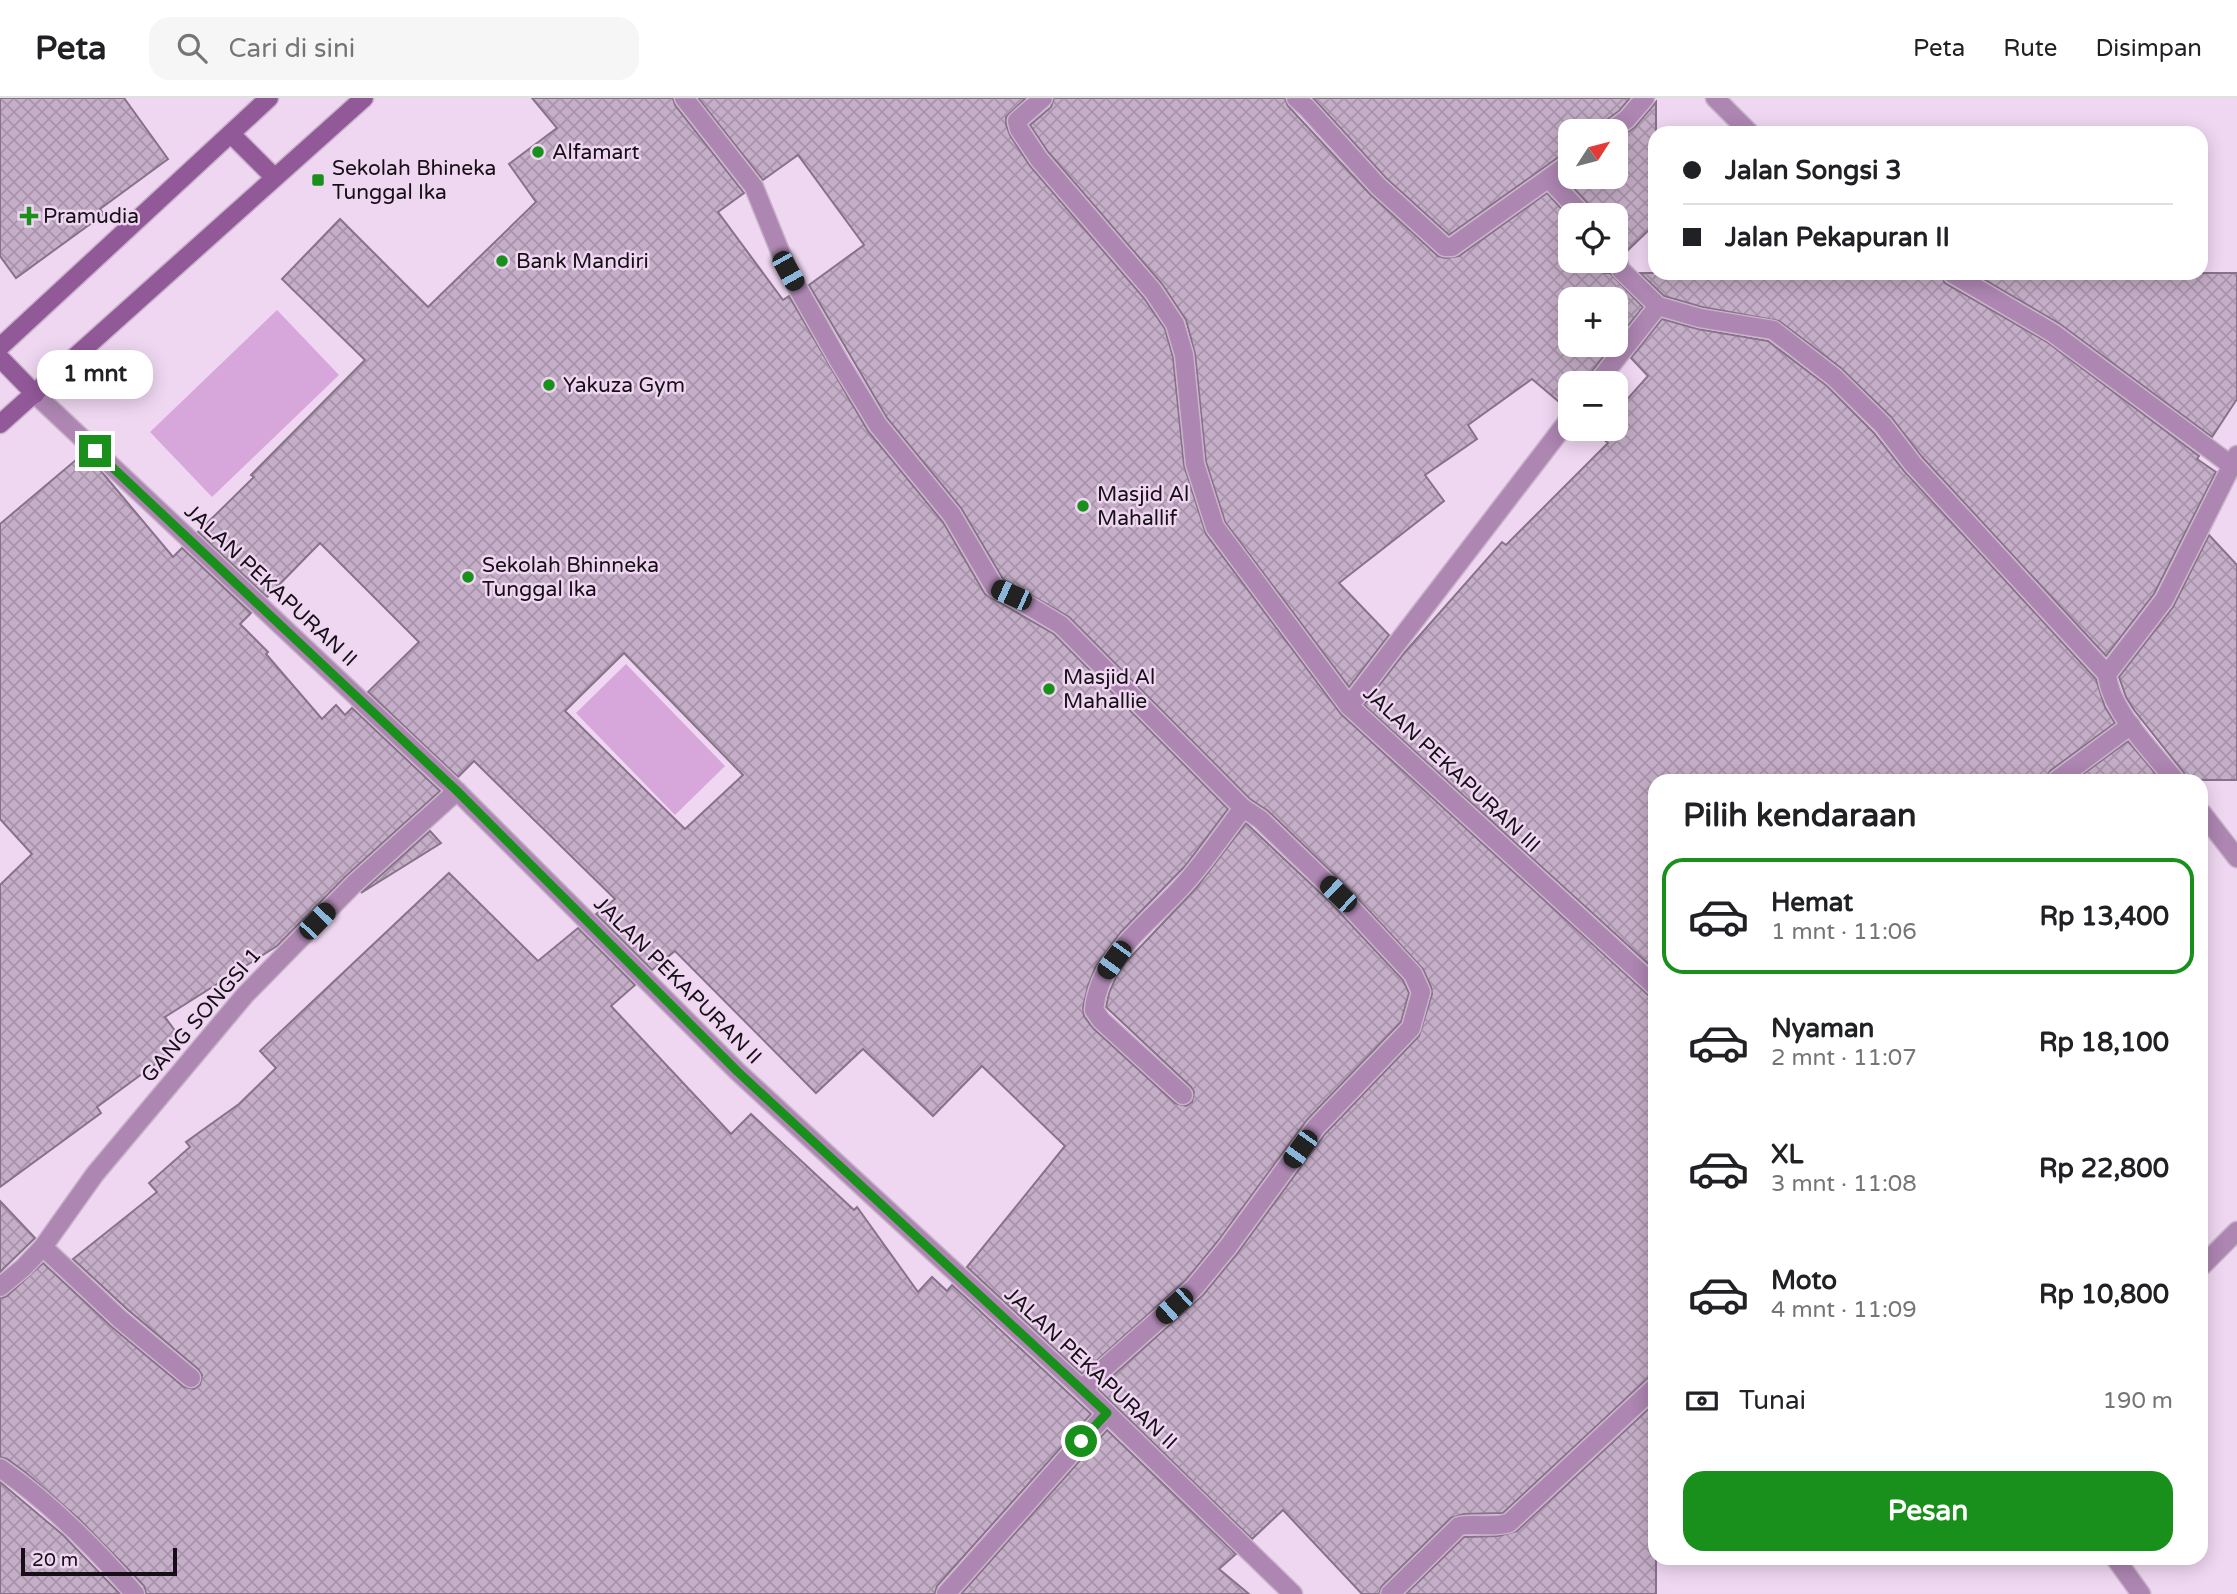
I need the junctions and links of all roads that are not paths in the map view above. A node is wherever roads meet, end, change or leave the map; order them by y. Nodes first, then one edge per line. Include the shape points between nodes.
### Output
1 (269, 98) edge
2 (364, 98) edge
3 (684, 98) edge
4 (1043, 98) edge
5 (1296, 98) edge
6 (1645, 98) edge
7 (1715, 98) edge
8 (1627, 119) edge
9 (1743, 126) edge
10 (231, 134) junction
11 (1558, 172) edge
12 (274, 177) junction
13 (1549, 179) junction
14 (1572, 203) edge
15 (1625, 273) edge
16 (1963, 280) edge
17 (1658, 306) junction
18 (0, 347) edge
19 (0, 358) edge
20 (1607, 371) edge
21 (35, 394) junction
22 (0, 424) edge
23 (1558, 434) edge
24 (2234, 460) edge
25 (2107, 674) junction
26 (1349, 706) junction
27 (2131, 725) junction
28 (2065, 774) edge
29 (2170, 774) edge
30 (457, 791) junction
31 (1243, 808) junction
32 (2208, 821) edge
33 (2237, 858) edge
34 (1648, 980) edge
35 (1183, 1095) dead end
36 (2237, 1231) edge
37 (43, 1247) junction
38 (2208, 1260) edge
39 (0, 1287) edge
40 (191, 1378) dead end
41 (1083, 1391) junction
42 (1648, 1393) edge
43 (1107, 1413) junction
44 (0, 1468) edge
45 (2120, 1565) edge
46 (135, 1594) edge
47 (946, 1594) edge
48 (1293, 1594) edge
49 (1390, 1594) edge
50 (2141, 1594) edge

1 - 10 main road
2 - 12 main road
3 - 31 street via 754,187 788,271 878,425 952,515 995,588 1062,625
4 - 26 street, JALAN PEKAPURAN III via 1017,121 1019,129 1175,324 1184,355 1195,464 1215,527
5 - 13 street via 1378,186 1446,247
6 - 8 street
7 - 9 street
10 - 12 main road
10 - 18 main road
11 - 13 street
12 - 21 main road
13 - 14 street
15 - 17 street
16 - 24 street via 2053,333
17 - 20 street
17 - 25 street via 1773,330 1834,377 1883,425 1913,464
19 - 21 main road
21 - 22 main road
21 - 30 street, JALAN PEKAPURAN II
23 - 26 street
24 - 25 street via 2164,600
25 - 27 street via 2115,701
26 - 34 street, JALAN PEKAPURAN III
27 - 28 street
27 - 29 street
30 - 37 street, GANG SONGSI 1 via 354,884 245,995 95,1174
30 - 41 street, JALAN PEKAPURAN II via 738,1072
31 - 35 street via 1187,881 1125,945 1102,976 1095,998 1094,1010 1101,1020
31 - 41 street via 1261,819 1338,894 1413,974 1421,992 1411,1028 1316,1126 1194,1288
32 - 33 street
36 - 38 street
37 - 39 street, GANG SONGSI 1
37 - 40 street
41 - 43 street, JALAN PEKAPURAN II
42 - 49 street via 1509,1523 1459,1526
43 - 47 street
43 - 48 street, JALAN PEKAPURAN II
44 - 46 street via 33,1493
45 - 50 street

